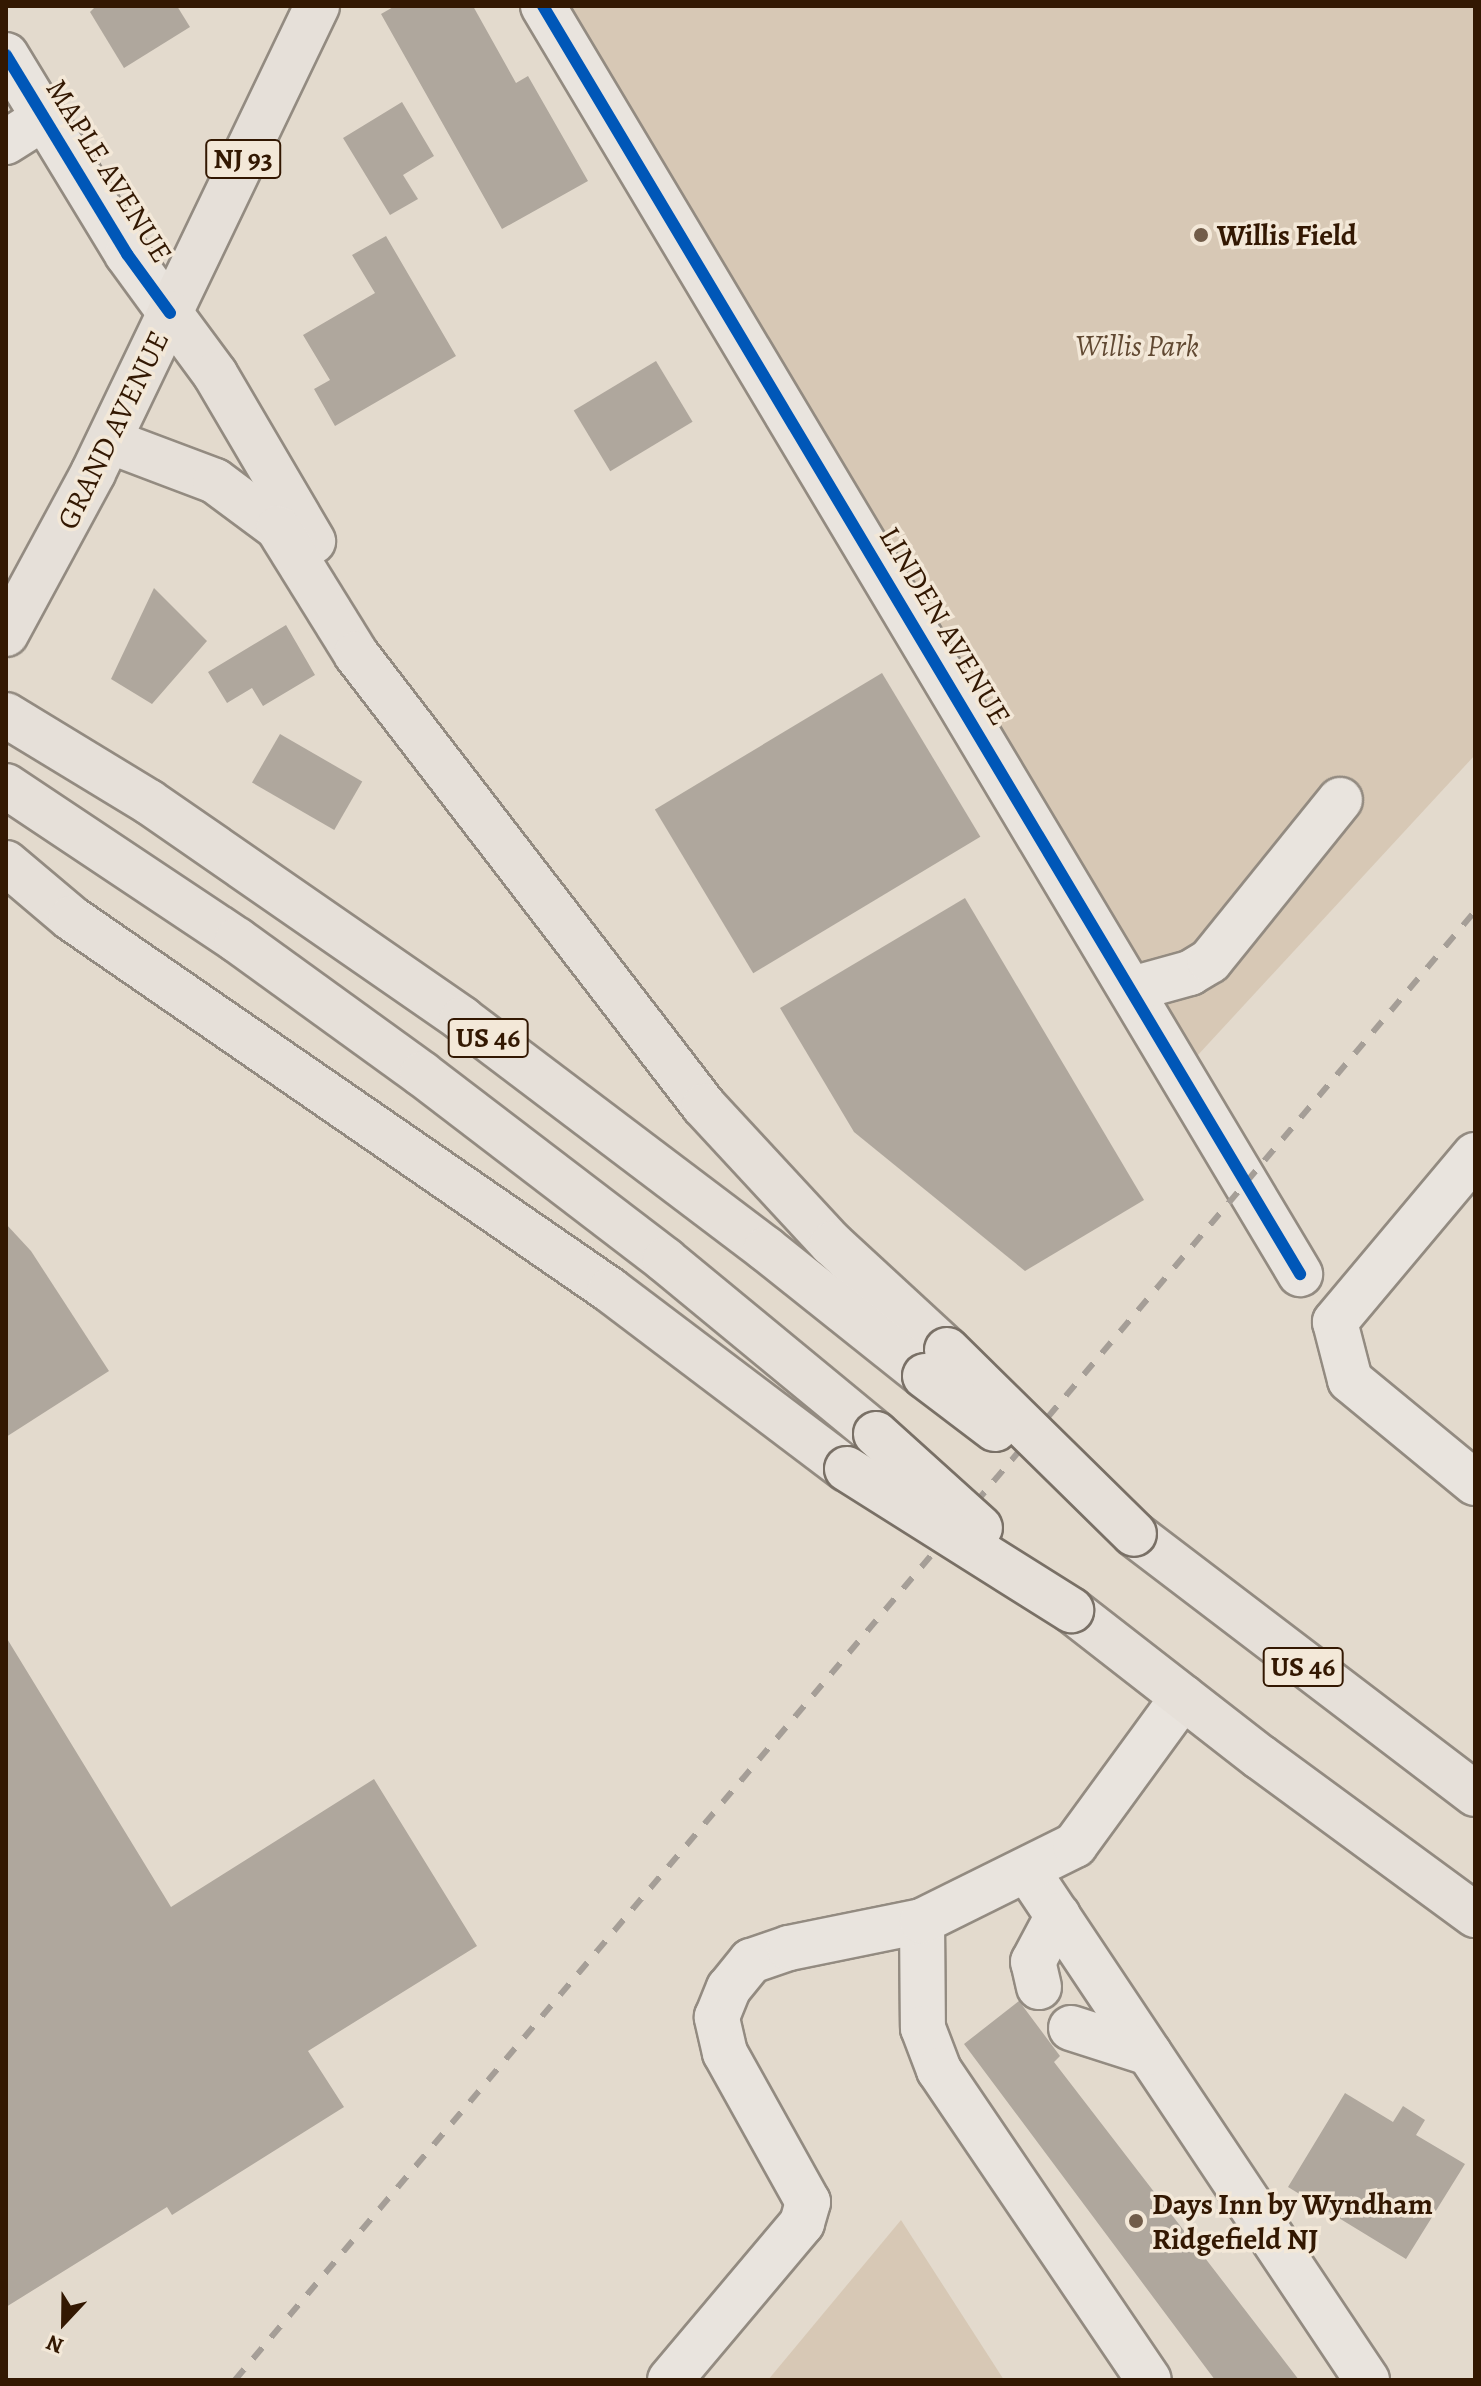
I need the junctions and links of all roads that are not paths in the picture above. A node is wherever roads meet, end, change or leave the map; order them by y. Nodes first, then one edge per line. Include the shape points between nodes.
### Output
1 (317, 6) edge
2 (543, 6) edge
3 (6, 55) edge
4 (44, 118) junction
5 (6, 142) edge
6 (170, 313) junction
7 (109, 441) junction
8 (19, 586) edge
9 (6, 634) edge
10 (18, 722) edge
11 (436, 760) junction
12 (6, 786) edge
13 (1340, 800) dead end
14 (6, 863) edge
15 (6, 893) edge
16 (71, 918) junction
17 (1132, 989) junction
18 (1475, 1155) edge
19 (1300, 1274) dead end
20 (936, 1363) junction
21 (1475, 1483) edge
22 (1071, 1610) junction
23 (1183, 1697) junction
24 (1475, 1794) edge
25 (1027, 1870) junction
26 (1058, 1915) junction
27 (1475, 1915) edge
28 (922, 1921) junction
29 (1039, 1987) dead end
30 (1071, 2028) dead end
31 (1149, 2053) junction
32 (670, 2380) edge
33 (1149, 2380) edge
34 (1367, 2380) edge

1 - 6 main road, GRAND AVENUE / NJ 93
2 - 17 street, LINDEN AVENUE
3 - 4 street, MAPLE AVENUE
4 - 5 street
4 - 6 street, MAPLE AVENUE via 127,254
6 - 7 main road, GRAND AVENUE / NJ 93
6 - 11 main road via 215,374
7 - 8 main road, GRAND AVENUE / NJ 93
7 - 11 main road via 215,481 272,522 356,654
8 - 9 main road, GRAND AVENUE / NJ 93
10 - 20 main road, US 46 via 149,802 462,1019 706,1202
11 - 20 main road via 738,1146
12 - 22 main road, US 46, bridge via 288,977 543,1164 876,1434
13 - 17 street via 1210,961 1190,973
14 - 16 main road
15 - 16 main road
16 - 22 main road, bridge via 610,1290 847,1469
17 - 19 street, LINDEN AVENUE
18 - 21 street via 1335,1322 1350,1380
20 - 24 main road, US 46, bridge via 1134,1534
22 - 23 main road, US 46
23 - 25 street via 1075,1845
23 - 27 main road, US 46
25 - 26 street
25 - 28 street
26 - 29 street via 1033,1962
26 - 31 street
28 - 32 street via 763,1956 751,1961 729,1988 717,2017 725,2053 808,2202 802,2223
28 - 33 street via 923,2028 939,2070
30 - 31 street
31 - 34 street

